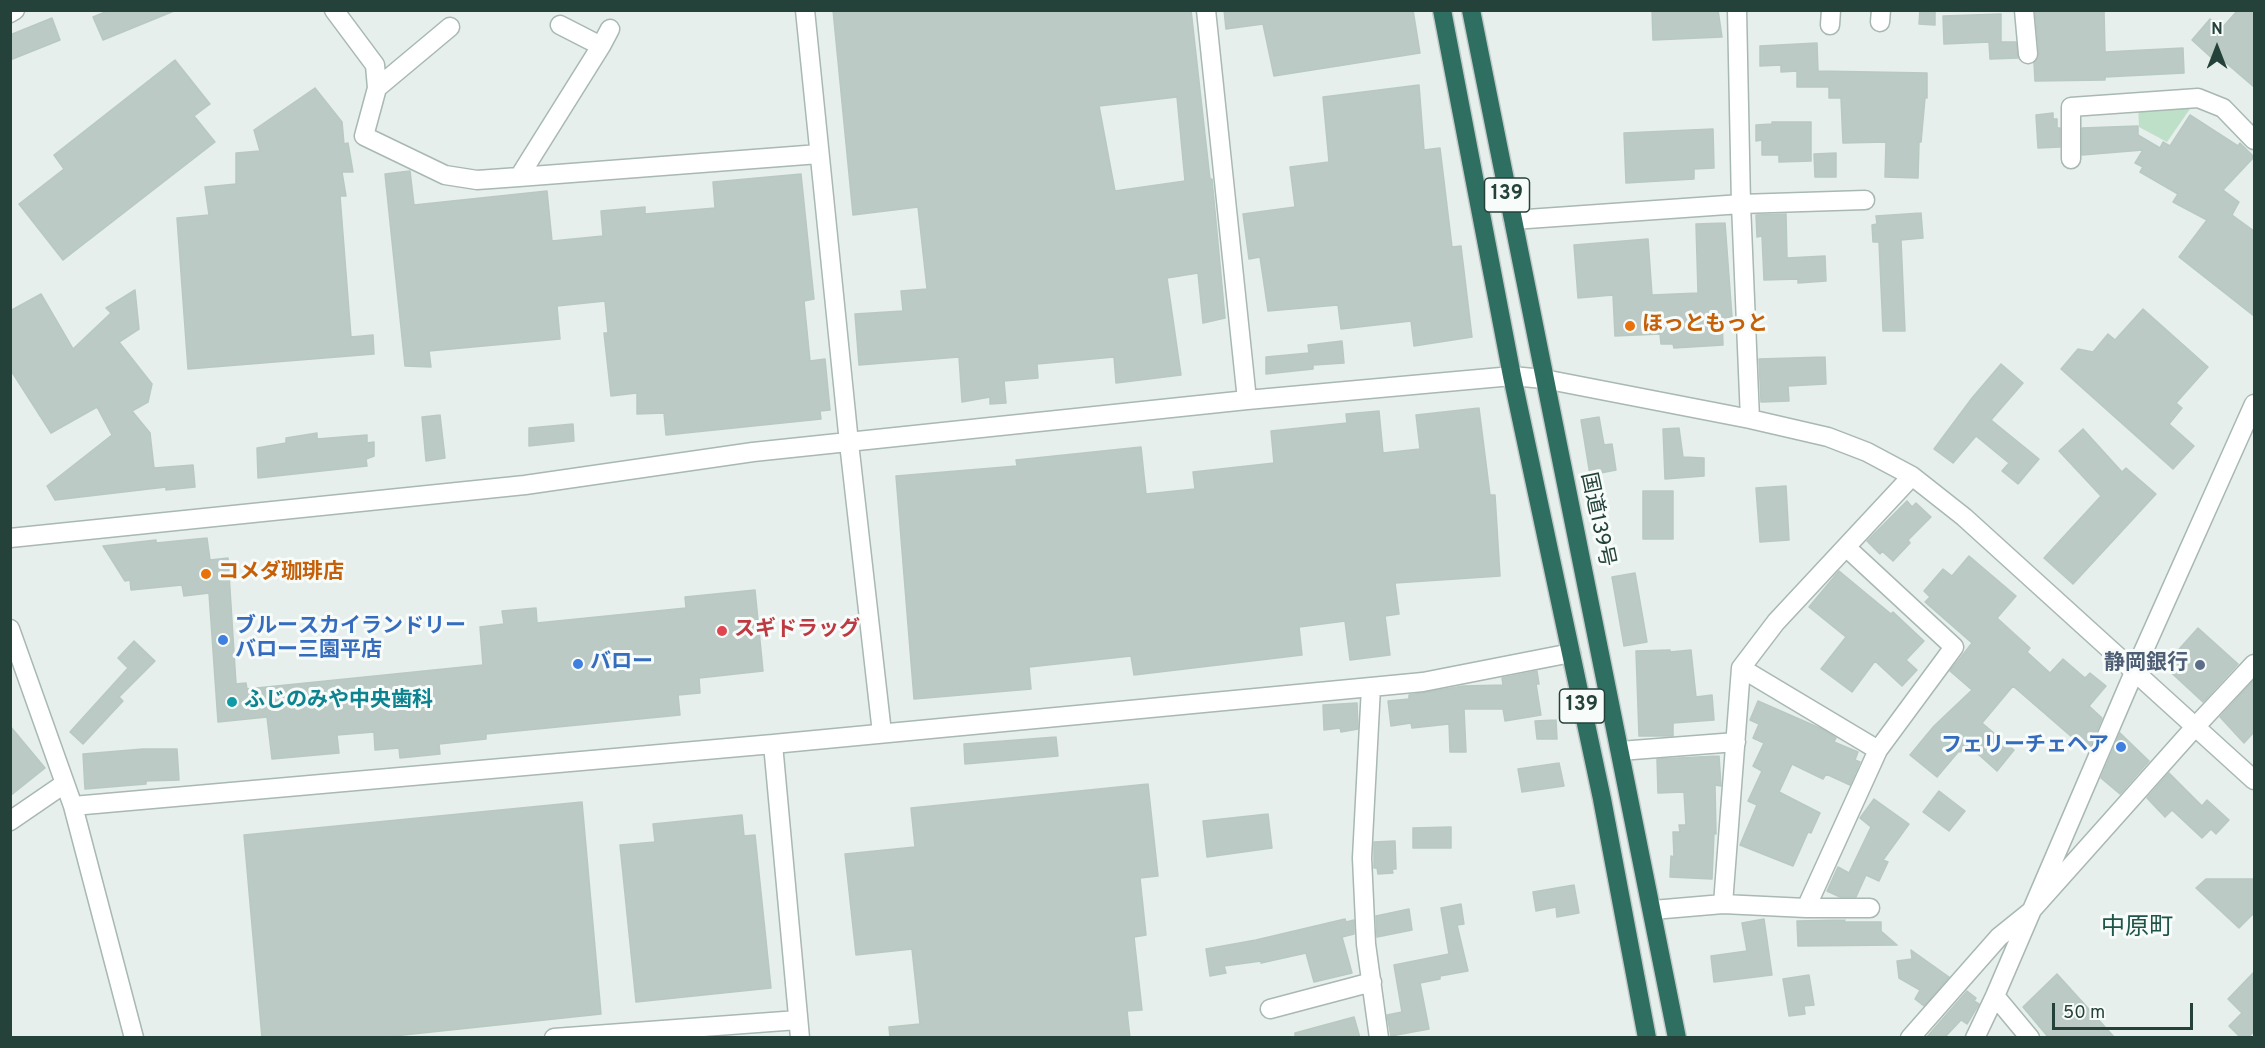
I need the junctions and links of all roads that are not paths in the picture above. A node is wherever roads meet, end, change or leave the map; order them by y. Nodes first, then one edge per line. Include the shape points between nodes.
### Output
1 (15, 10) edge
2 (334, 10) edge
3 (805, 10) edge
4 (1206, 10) edge
5 (1442, 10) edge
6 (1471, 10) edge
7 (1737, 10) edge
8 (2025, 10) edge
9 (10, 13) edge
10 (560, 25) dead end
11 (450, 27) dead end
12 (610, 29) dead end
13 (601, 46) junction
14 (2028, 54) dead end
15 (377, 88) junction
16 (2254, 140) edge
17 (819, 154) junction
18 (2072, 159) dead end
19 (519, 177) junction
20 (1865, 200) dead end
21 (1741, 204) junction
22 (1512, 220) junction
23 (1512, 376) junction
24 (1544, 379) junction
25 (1247, 400) junction
26 (2254, 404) edge
27 (1750, 419) junction
28 (849, 443) junction
29 (1912, 476) junction
30 (10, 538) edge
31 (1846, 547) junction
32 (10, 629) edge
33 (1571, 653) junction
34 (2254, 664) edge
35 (1742, 668) junction
36 (2135, 670) junction
37 (1371, 687) junction
38 (2195, 727) junction
39 (882, 733) junction
40 (1736, 742) junction
41 (773, 744) junction
42 (1878, 750) junction
43 (1620, 751) junction
44 (2254, 780) edge
45 (64, 784) junction
46 (73, 806) junction
47 (10, 821) edge
48 (1723, 904) junction
49 (1806, 908) junction
50 (1870, 908) dead end
51 (1653, 910) junction
52 (2030, 912) junction
53 (1372, 982) junction
54 (1995, 996) junction
55 (1270, 1010) dead end
56 (799, 1029) edge
57 (134, 1038) edge
58 (554, 1038) edge
59 (1379, 1038) edge
60 (1647, 1038) edge
61 (1677, 1038) edge
62 (1910, 1038) edge
63 (1975, 1038) edge
64 (2030, 1038) edge

1 - 9 street
2 - 15 street via 375,65
3 - 17 street
4 - 25 street
5 - 23 highway, 139
6 - 22 highway, 国道139号 / 139
7 - 21 street
8 - 14 street
10 - 13 street
11 - 15 street
12 - 13 street
13 - 19 street
15 - 19 street via 364,136 445,176 477,180
16 - 18 street via 2223,108 2198,98 2071,107
17 - 19 street
17 - 28 street
20 - 21 street
21 - 22 street
21 - 27 street
22 - 24 highway, 国道139号 / 139
23 - 24 street
23 - 25 street
23 - 33 highway, 139
24 - 27 street
24 - 43 highway, 国道139号 / 139
25 - 28 street
26 - 36 street
27 - 29 street via 1828,437 1868,452
28 - 30 street via 753,452 525,485
28 - 39 street
29 - 31 street
29 - 36 street via 1964,517
31 - 35 street via 1776,622
31 - 42 street via 1954,647
32 - 45 street
33 - 37 street via 1423,682
33 - 60 highway, 139
34 - 38 street
35 - 40 street
35 - 42 street
36 - 38 street
36 - 52 street
37 - 39 street
37 - 53 street via 1362,858
38 - 44 street
38 - 52 street
39 - 41 street
40 - 43 street
40 - 48 street
41 - 46 street
41 - 56 street
42 - 49 street
43 - 51 highway, 国道139号 / 139
45 - 46 street
45 - 47 street
46 - 57 street
48 - 49 street
48 - 51 street
49 - 50 street
51 - 61 highway, 国道139号 / 139
52 - 54 street
52 - 62 street via 1999,937
53 - 55 street
53 - 59 street
54 - 63 street
54 - 64 street
56 - 58 street

